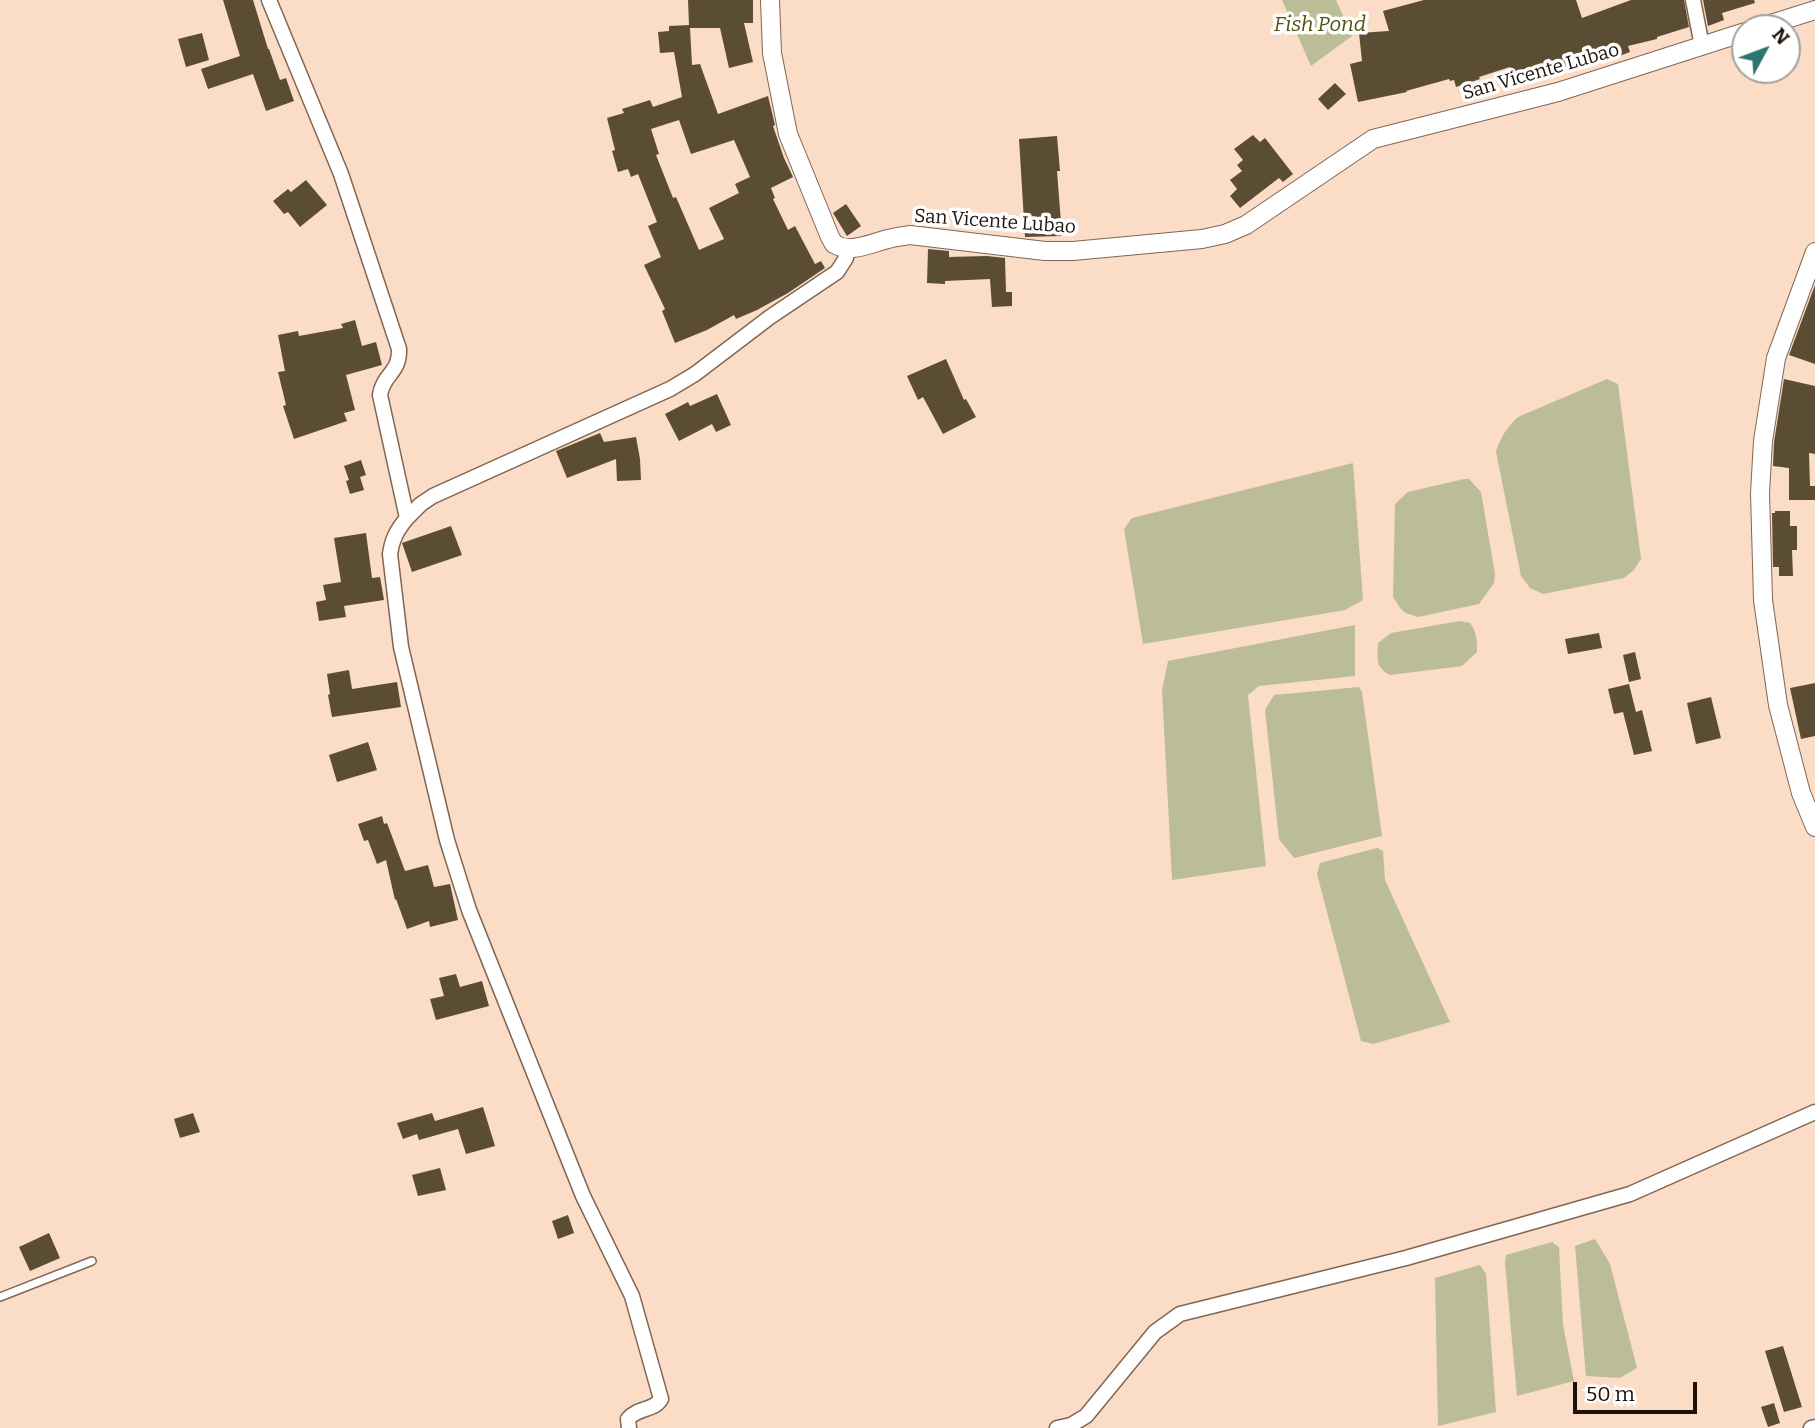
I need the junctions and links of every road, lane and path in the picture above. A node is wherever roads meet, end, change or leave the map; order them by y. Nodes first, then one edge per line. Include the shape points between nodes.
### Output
1 (269, 0) edge
2 (770, 0) edge
3 (1693, 0) edge
4 (1731, 37) edge
5 (1702, 46) junction
6 (847, 248) junction
7 (1815, 251) edge
8 (407, 517) junction
9 (1815, 827) edge
10 (1815, 1112) edge
11 (92, 1261) dead end
12 (0, 1297) edge
13 (629, 1428) edge
14 (1057, 1428) edge

1 - 8 street via 341,174 399,349 399,360 380,395
2 - 6 street via 772,53 788,134 830,237 838,247
3 - 5 street
4 - 5 street, San Vicente Lubao
5 - 6 street, San Vicente Lubao via 1558,92 1373,139 1246,225 1225,234 1073,251 910,235
6 - 8 street via 837,272 695,374 433,496
7 - 9 street via 1776,358 1760,493 1763,600 1778,705 1801,793
8 - 13 street via 390,554 401,647 447,840 469,910 583,1196 632,1296 661,1399 634,1412 628,1419
10 - 14 street via 1630,1194 1406,1258 1180,1314 1155,1332 1086,1416
11 - 12 lane

